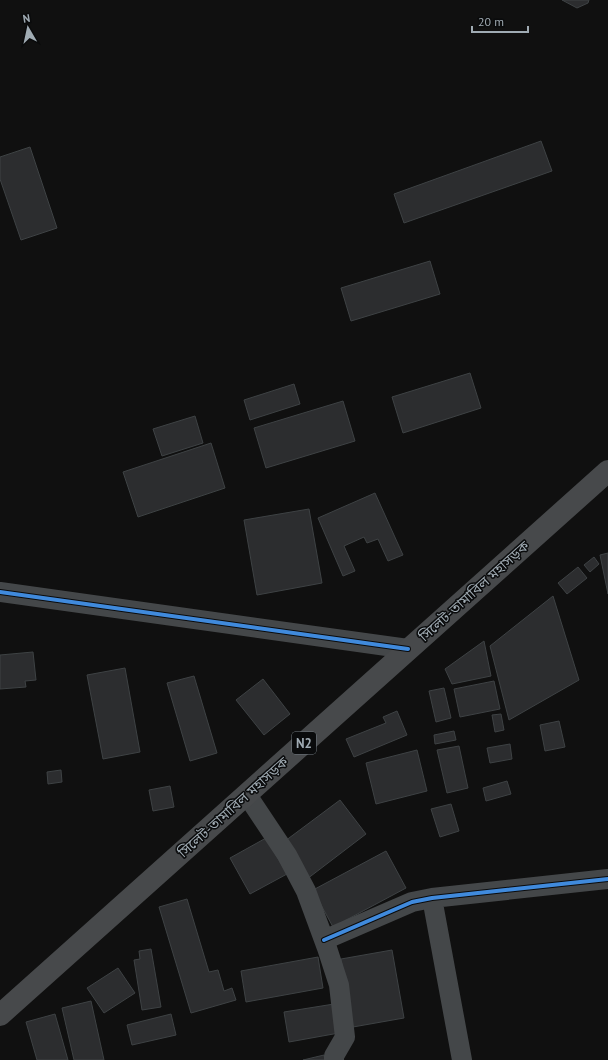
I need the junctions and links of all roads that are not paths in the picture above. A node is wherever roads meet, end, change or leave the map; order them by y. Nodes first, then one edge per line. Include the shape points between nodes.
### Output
1 (608, 471) edge
2 (0, 592) edge
3 (408, 649) junction
4 (247, 795) junction
5 (608, 879) edge
6 (432, 898) junction
7 (324, 940) junction
8 (0, 1015) edge
9 (334, 1060) edge
10 (462, 1060) edge

1 - 3 highway, সিলেট-তামাবিল মহাসড়ক / N2
2 - 3 street
3 - 4 highway, সিলেট-তামাবিল মহাসড়ক / N2
4 - 7 street via 287,855 306,891
4 - 8 highway, সিলেট-তামাবিল মহাসড়ক / N2
5 - 6 street
6 - 7 street via 412,902
6 - 10 street
7 - 9 street via 339,985 345,1037

